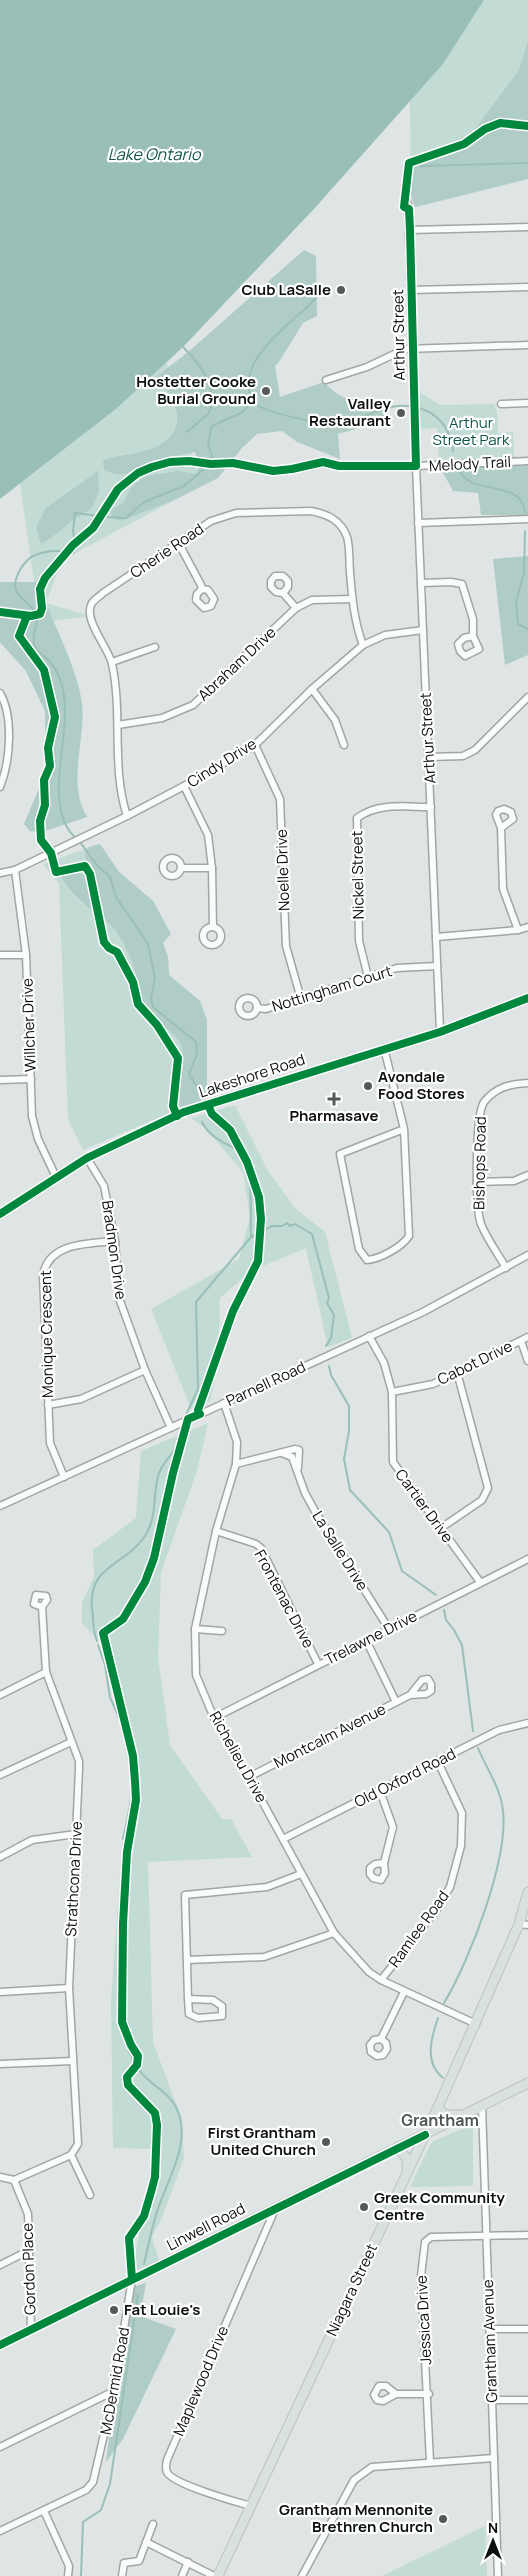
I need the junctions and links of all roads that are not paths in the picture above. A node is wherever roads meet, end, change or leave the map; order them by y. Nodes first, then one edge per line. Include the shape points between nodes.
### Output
1 (408, 204) dead end
2 (528, 227) edge
3 (410, 230) junction
4 (528, 287) edge
5 (412, 290) junction
6 (528, 345) edge
7 (413, 349) junction
8 (326, 380) dead end
9 (528, 403) edge
10 (502, 404) dead end
11 (528, 461) edge
12 (323, 462) dead end
13 (416, 466) junction
14 (528, 519) edge
15 (418, 523) junction
16 (179, 544) junction
17 (421, 583) junction
18 (202, 589) dead end
19 (283, 593) dead end
20 (352, 599) junction
21 (296, 608) junction
22 (423, 630) junction
23 (473, 636) dead end
24 (362, 645) junction
25 (155, 647) dead end
26 (112, 662) junction
27 (312, 689) junction
28 (0, 693) edge
29 (528, 697) edge
30 (118, 725) junction
31 (255, 745) junction
32 (344, 745) dead end
33 (429, 757) junction
34 (184, 786) junction
35 (0, 787) edge
36 (431, 807) junction
37 (127, 816) junction
38 (502, 828) dead end
39 (181, 868) dead end
40 (212, 868) junction
41 (15, 870) junction
42 (0, 873) edge
43 (213, 927) dead end
44 (528, 927) edge
45 (518, 930) junction
46 (436, 937) junction
47 (0, 955) edge
48 (26, 955) junction
49 (437, 966) junction
50 (368, 977) junction
51 (528, 998) edge
52 (301, 999) junction
53 (257, 1008) dead end
54 (440, 1032) junction
55 (384, 1048) junction
56 (31, 1079) junction
57 (0, 1080) edge
58 (528, 1083) edge
59 (404, 1129) junction
60 (87, 1158) junction
61 (528, 1175) edge
62 (56, 1177) junction
63 (477, 1182) junction
64 (0, 1214) edge
65 (115, 1241) junction
66 (528, 1255) edge
67 (506, 1268) junction
68 (369, 1336) junction
69 (528, 1337) edge
70 (521, 1341) junction
71 (528, 1361) edge
72 (145, 1370) junction
73 (457, 1372) junction
74 (392, 1392) junction
75 (224, 1403) junction
76 (48, 1405) junction
77 (171, 1428) junction
78 (282, 1453) junction
79 (236, 1464) junction
80 (298, 1471) junction
81 (64, 1477) junction
82 (0, 1506) edge
83 (441, 1528) junction
84 (216, 1531) junction
85 (528, 1559) edge
86 (480, 1582) junction
87 (42, 1607) dead end
88 (194, 1629) junction
89 (389, 1629) junction
90 (222, 1631) dead end
91 (366, 1640) junction
92 (318, 1664) junction
93 (46, 1672) junction
94 (0, 1695) edge
95 (410, 1695) dead end
96 (396, 1702) junction
97 (214, 1718) junction
98 (528, 1723) edge
99 (71, 1742) junction
100 (438, 1762) junction
101 (0, 1775) edge
102 (249, 1777) junction
103 (380, 1791) junction
104 (76, 1834) junction
105 (283, 1839) junction
106 (0, 1857) edge
107 (384, 1863) dead end
108 (301, 1874) junction
109 (528, 1892) edge
110 (524, 1925) edge
111 (334, 1934) junction
112 (187, 1960) junction
113 (381, 1980) junction
114 (69, 1988) junction
115 (0, 1992) edge
116 (404, 1992) junction
117 (188, 1999) junction
118 (476, 2024) junction
119 (381, 2039) dead end
120 (73, 2061) junction
121 (0, 2064) edge
122 (528, 2083) edge
123 (482, 2106) junction
124 (438, 2107) junction
125 (467, 2113) junction
126 (425, 2135) junction
127 (398, 2147) junction
128 (71, 2155) junction
129 (0, 2170) edge
130 (407, 2174) junction
131 (0, 2177) edge
132 (14, 2180) junction
133 (90, 2195) dead end
134 (276, 2207) junction
135 (528, 2235) edge
136 (486, 2237) junction
137 (30, 2250) junction
138 (0, 2265) edge
139 (132, 2280) junction
140 (489, 2329) junction
141 (528, 2329) edge
142 (31, 2330) junction
143 (0, 2345) edge
144 (114, 2391) junction
145 (396, 2394) dead end
146 (429, 2394) junction
147 (492, 2400) junction
148 (528, 2400) edge
149 (0, 2447) edge
150 (494, 2458) junction
151 (430, 2462) junction
152 (251, 2506) junction
153 (44, 2511) junction
154 (153, 2524) dead end
155 (0, 2531) edge
156 (146, 2542) junction
157 (188, 2562) junction
158 (69, 2573) edge
159 (122, 2576) edge
160 (182, 2576) edge
161 (216, 2576) edge
162 (302, 2576) edge
163 (498, 2576) edge

1 - 3 street, Arthur Street
2 - 3 street
3 - 5 street, Arthur Street
4 - 5 street
5 - 7 street, Arthur Street
6 - 7 street
7 - 8 street via 405,349 367,367
7 - 13 street, Arthur Street
9 - 10 street
11 - 13 street, Melody Trail
12 - 13 street, Melody Trail via 339,466
13 - 15 street, Arthur Street
14 - 15 street
15 - 17 street, Arthur Street
16 - 18 street
16 - 20 street, Cherie Road via 211,521 236,513 311,511 332,516 347,537
16 - 26 street, Cherie Road via 91,604 91,620
17 - 22 street, Arthur Street
17 - 23 street via 462,584 473,618
19 - 21 street
20 - 21 street, Abraham Drive via 312,600
20 - 24 street, Cherie Road
21 - 30 street, Abraham Drive via 193,704 162,718
22 - 24 street, Cindy Drive via 386,635
22 - 33 street, Arthur Street
24 - 27 street, Cindy Drive
25 - 26 street
26 - 30 street, Cherie Road
27 - 31 street, Cindy Drive
27 - 32 street via 335,720
28 - 35 street via 8,713 8,758
29 - 33 street via 475,750 463,756
30 - 37 street, Cherie Road via 118,783
31 - 34 street, Cindy Drive
31 - 52 street, Noelle Drive via 280,799 286,946
33 - 36 street, Arthur Street
34 - 37 street, Cindy Drive
34 - 40 street via 208,835
36 - 46 street, Arthur Street
36 - 50 street, Nickel Street via 379,807 357,818 359,941
37 - 41 street, Cindy Drive
38 - 45 street via 503,888
39 - 40 street
40 - 43 street
41 - 42 street, Cindy Drive
41 - 48 street, Willcher Drive
44 - 45 street
45 - 46 street
46 - 49 street, Arthur Street
47 - 48 street
48 - 56 street, Willcher Drive
49 - 50 street, Nottingham Court via 397,968
49 - 54 street, Arthur Street
50 - 52 street, Nottingham Court
51 - 54 main road, Lakeshore Road
52 - 53 street, Nottingham Court via 266,1009
54 - 55 main road, Lakeshore Road
55 - 59 street
55 - 60 main road, Lakeshore Road via 184,1112
56 - 57 street
56 - 62 street, Willcher Drive via 32,1116 38,1139
58 - 63 street, Bishops Road via 503,1086 483,1104 478,1120
59 - 59 street via 340,1154 359,1249 367,1260 395,1248 409,1236
60 - 62 main road, Lakeshore Road
60 - 65 street, Bradmon Drive via 104,1186
61 - 63 street via 514,1181
62 - 64 main road, Lakeshore Road
63 - 67 street, Bishops Road via 480,1223
65 - 72 street, Bradmon Drive via 119,1298
65 - 76 street, Monique Crescent via 70,1246 48,1259 45,1265
66 - 67 street, Parnell Road
67 - 68 street, Parnell Road via 423,1312
68 - 74 street, Cartier Drive via 384,1363
68 - 75 street, Parnell Road
69 - 70 street, Cabot Drive
70 - 71 street
70 - 73 street, Cabot Drive
72 - 76 street via 81,1399
72 - 77 street, Bradmon Drive
73 - 74 street, Cabot Drive via 433,1384
73 - 83 street via 488,1488 482,1500
74 - 83 street, Cartier Drive via 393,1462
75 - 77 street, Parnell Road
75 - 79 street, Richelieu Drive via 238,1442
76 - 81 street, Monique Crescent via 50,1443
77 - 81 street, Parnell Road
78 - 79 street, La Salle Drive
78 - 80 street, La Salle Drive via 292,1457
78 - 80 street, La Salle Drive via 299,1450
79 - 84 street, Richelieu Drive
80 - 89 street, La Salle Drive via 316,1513
81 - 82 street, Parnell Road
83 - 86 street, Cartier Drive
84 - 88 street, Richelieu Drive
84 - 92 street, Frontenac Drive via 261,1548
85 - 86 street, Trelawne Drive
86 - 89 street, Trelawne Drive
87 - 93 street, Strathcona Drive
88 - 90 street
88 - 97 street, Richelieu Drive via 196,1675
89 - 91 street, Trelawne Drive
91 - 92 street, Trelawne Drive
91 - 96 street
92 - 97 street, Trelawne Drive
93 - 94 street
93 - 99 street, Strathcona Drive
95 - 96 street, Montcalm Avenue
96 - 102 street, Montcalm Avenue
97 - 102 street, Richelieu Drive
98 - 100 street, Old Oxford Road via 499,1730
99 - 101 street
99 - 104 street, Strathcona Drive via 79,1769
100 - 103 street, Old Oxford Road
100 - 113 street, Ramlee Road via 462,1813 461,1846 445,1894
102 - 105 street, Richelieu Drive
103 - 105 street, Old Oxford Road
103 - 107 street via 393,1827
104 - 106 street via 32,1840
104 - 114 street, Strathcona Drive
105 - 108 street, Richelieu Drive
108 - 111 street, Richelieu Drive
108 - 112 street via 267,1887 185,1895
109 - 110 main road, Niagara Street
110 - 118 main road, Niagara Street
111 - 112 street via 264,1957
111 - 113 street, Richelieu Drive via 369,1972
112 - 117 street
113 - 116 street, Richelieu Drive
114 - 115 street
114 - 120 street, Strathcona Drive
116 - 118 street, Richelieu Drive
116 - 119 street
117 - 117 street via 217,2002 222,2006 222,2016 192,2017
118 - 124 main road, Niagara Street
120 - 121 street
120 - 128 street, Strathcona Drive via 78,2144
122 - 123 main road, Linwell Road
123 - 125 main road, Linwell Road
123 - 136 street, Grantham Avenue
124 - 125 main road via 445,2115
124 - 126 main road, Niagara Street
125 - 126 main road, Linwell Road
126 - 127 main road, Linwell Road
126 - 130 main road, Niagara Street
127 - 130 main road via 407,2159
127 - 134 main road, Linwell Road
128 - 132 street
128 - 133 street
129 - 131 street
130 - 152 main road, Niagara Street
131 - 132 street
132 - 137 street, Gordon Place via 28,2214
134 - 139 main road, Linwell Road
134 - 152 street, Maplewood Drive via 166,2467 170,2476 187,2486
135 - 136 street, Jessica Drive
136 - 140 street, Grantham Avenue
136 - 146 street, Jessica Drive via 431,2237 425,2242 421,2276
137 - 138 street
137 - 142 street, Gordon Place
139 - 142 main road, Linwell Road
139 - 144 street, McDermid Road
140 - 141 street
140 - 147 street, Grantham Avenue
142 - 143 main road, Linwell Road
144 - 149 street
144 - 153 street, McDermid Road via 94,2482 86,2490
145 - 146 street
146 - 151 street, Jessica Drive
147 - 148 street
147 - 150 street, Grantham Avenue
150 - 151 street
150 - 163 street, Grantham Avenue
151 - 162 street via 372,2467 354,2480
152 - 161 main road, Niagara Street
153 - 155 street
153 - 158 street via 69,2566
154 - 156 street
156 - 157 street
156 - 159 street via 140,2561 124,2563
157 - 160 street
157 - 161 street

